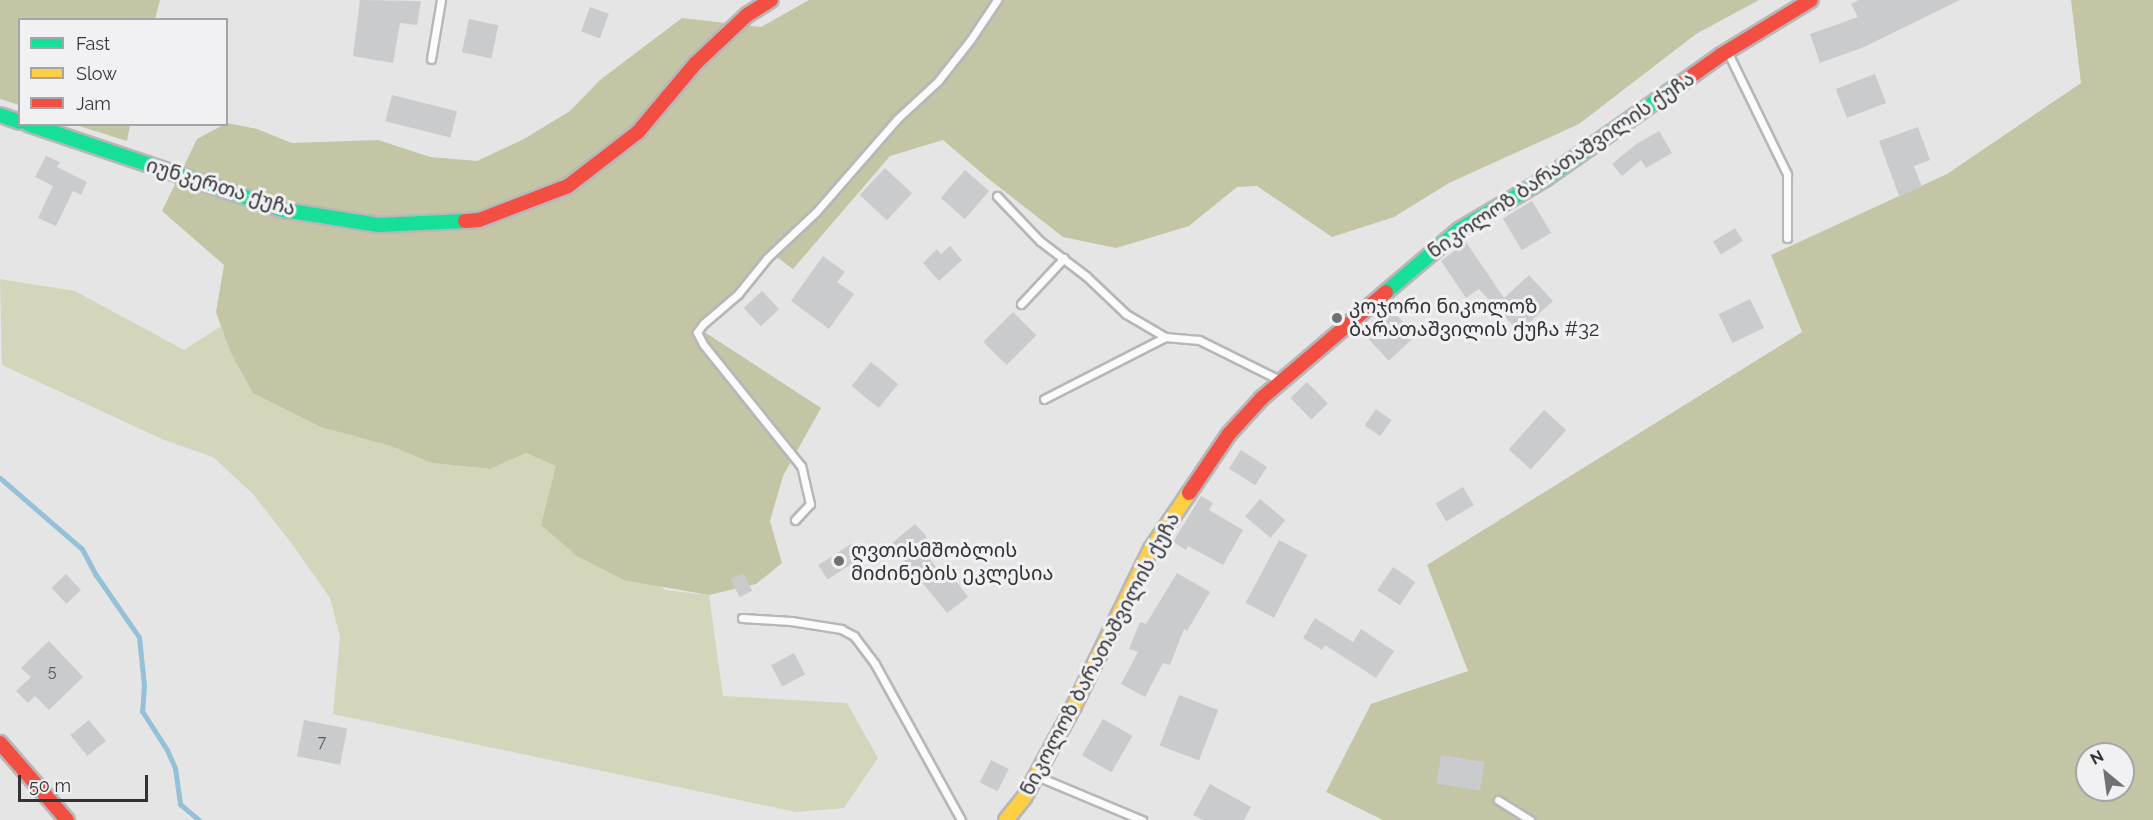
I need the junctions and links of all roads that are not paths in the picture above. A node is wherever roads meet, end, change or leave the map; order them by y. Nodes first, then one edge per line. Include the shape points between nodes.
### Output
1 (441, 0) edge
2 (771, 0) edge
3 (997, 0) edge
4 (1811, 0) edge
5 (1727, 51) junction
6 (431, 59) dead end
7 (0, 115) edge
8 (18, 121) edge
9 (34, 126) edge
10 (997, 196) dead end
11 (1787, 238) dead end
12 (1064, 258) junction
13 (1021, 304) dead end
14 (1165, 337) junction
15 (1281, 381) junction
16 (1044, 399) dead end
17 (795, 520) dead end
18 (742, 618) dead end
19 (0, 742) edge
20 (1036, 776) junction
21 (1498, 801) dead end
22 (67, 820) edge
23 (961, 820) edge
24 (1006, 820) edge
25 (1142, 820) edge
26 (1530, 820) edge

1 - 6 lane
2 - 9 street, იუნკერთა ქუჩა via 747,15 696,63 638,132 568,186 479,220 379,225 284,210
3 - 17 lane via 938,81 897,119 738,294 697,332 801,466 810,504
4 - 5 street, ნიკოლოზ ბარათაშვილის ქუჩა
5 - 11 lane via 1786,174
5 - 15 street, ნიკოლოზ ბარათაშვილის ქუჩა via 1545,179 1460,230
7 - 8 street
10 - 12 lane via 1040,241
12 - 13 lane
12 - 14 lane via 1126,314
14 - 15 lane via 1199,340
14 - 16 lane
15 - 20 street, ნიკოლოზ ბარათაშვილის ქუჩა via 1229,434 1151,549
18 - 23 lane via 841,629 854,636 875,664
19 - 22 street
20 - 24 street, ნიკოლოზ ბარათაშვილის ქუჩა
20 - 25 lane
21 - 26 lane

